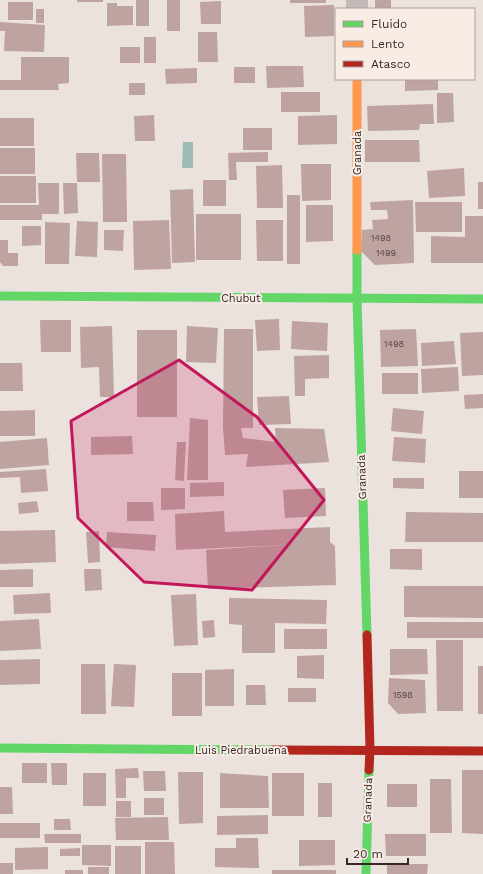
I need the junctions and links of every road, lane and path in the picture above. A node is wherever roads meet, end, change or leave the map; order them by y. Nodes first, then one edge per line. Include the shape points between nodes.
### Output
1 (357, 80) edge
2 (0, 296) edge
3 (357, 299) junction
4 (483, 299) edge
5 (0, 748) edge
6 (370, 750) junction
7 (483, 751) edge
8 (366, 874) edge

1 - 3 street, Granada
2 - 3 street, Chubut
3 - 4 street, Chubut
3 - 6 street, Granada
5 - 6 street, Luis Piedrabuena
6 - 7 street, Luis Piedrabuena
6 - 8 street, Granada

